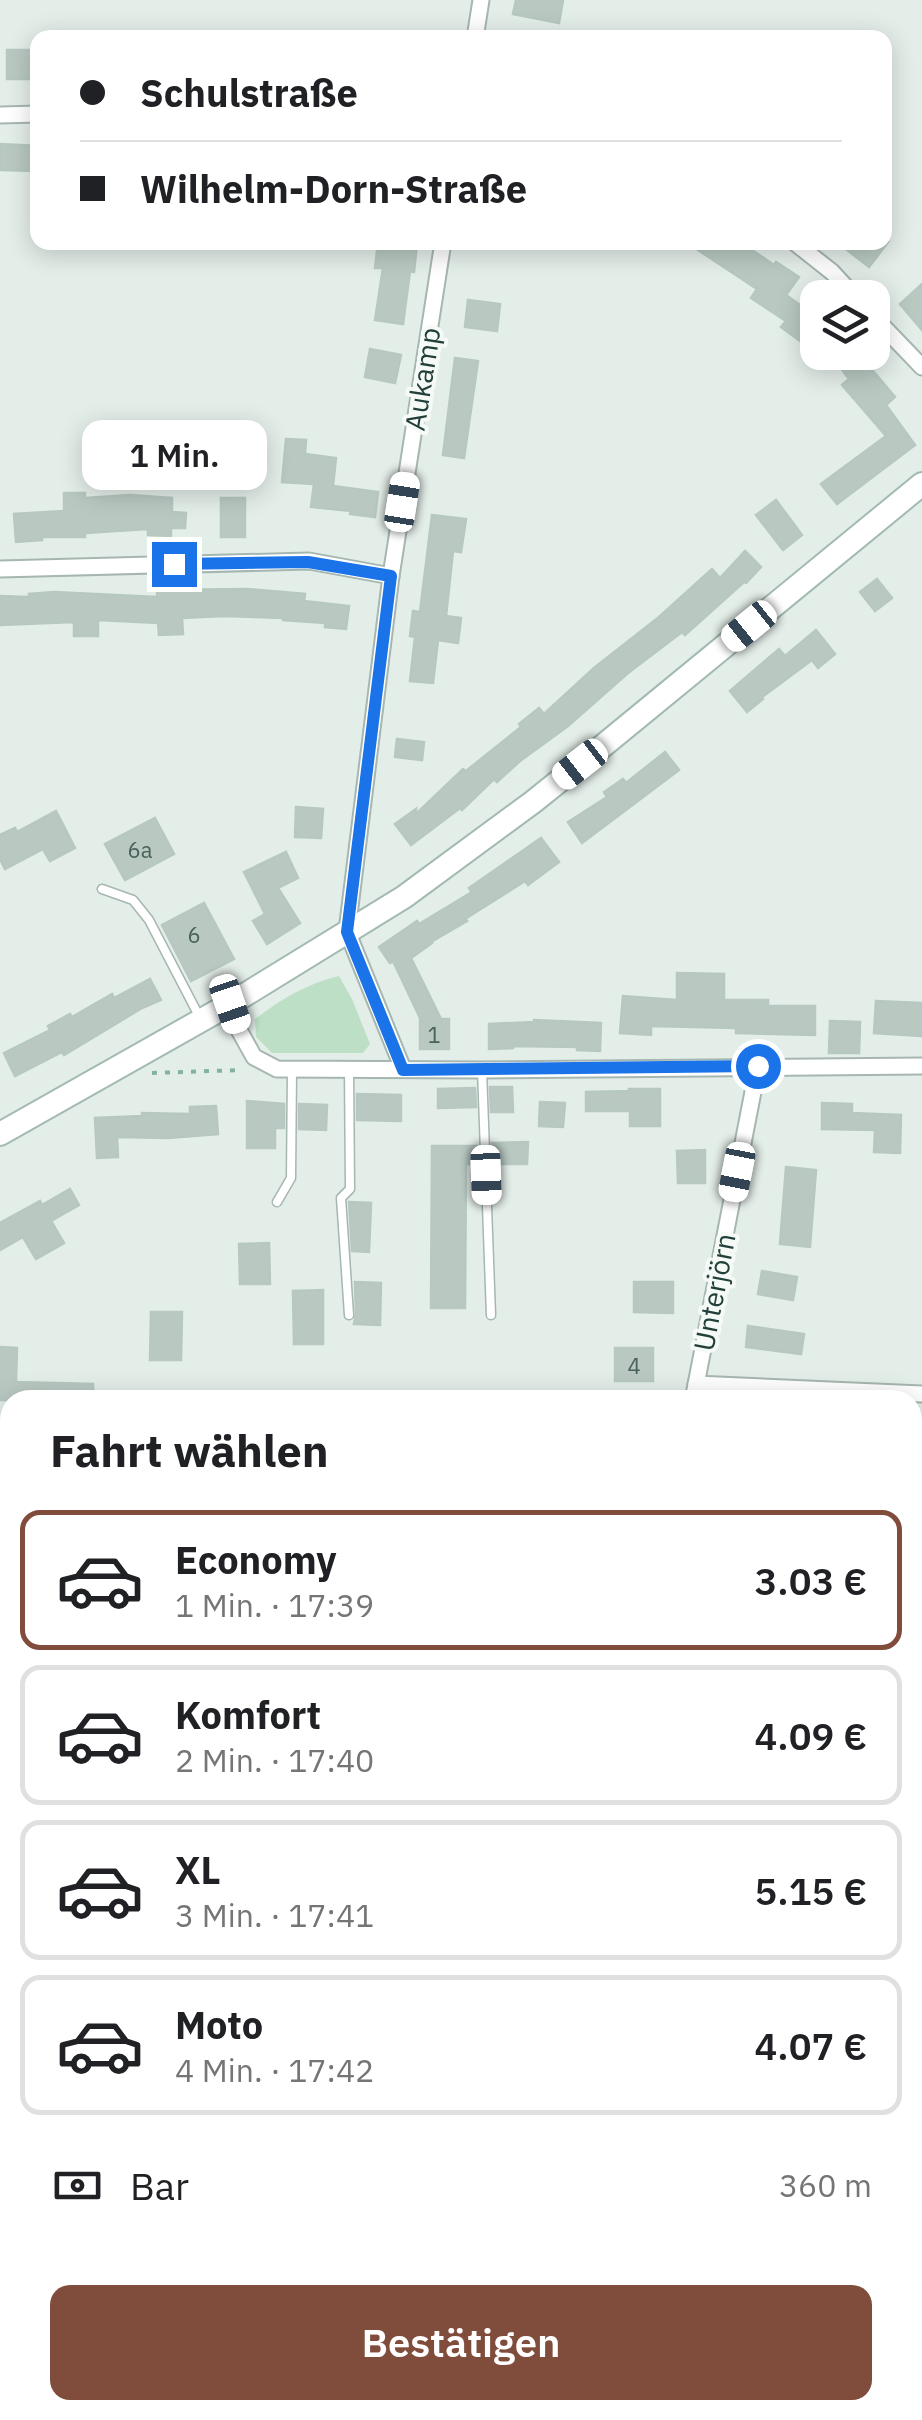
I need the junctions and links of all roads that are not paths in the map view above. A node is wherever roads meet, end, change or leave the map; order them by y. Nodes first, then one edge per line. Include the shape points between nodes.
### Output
1 (481, 0) edge
2 (477, 30) edge
3 (30, 114) edge
4 (0, 116) edge
5 (442, 250) edge
6 (804, 250) edge
7 (839, 280) edge
8 (890, 334) edge
9 (922, 367) edge
10 (922, 484) edge
11 (0, 569) edge
12 (391, 576) junction
13 (102, 889) dead end
14 (347, 932) junction
15 (230, 1004) junction
16 (202, 1020) junction
17 (758, 1066) junction
18 (922, 1066) edge
19 (284, 1069) junction
20 (349, 1070) junction
21 (403, 1070) junction
22 (482, 1070) junction
23 (0, 1134) edge
24 (277, 1202) dead end
25 (349, 1315) dead end
26 (491, 1316) dead end
27 (695, 1390) edge

1 - 2 street
3 - 4 street
5 - 12 street, Aukamp
6 - 7 street
8 - 9 street
10 - 14 main road via 547,790
11 - 12 street via 308,562
12 - 14 street, Aukamp
13 - 16 lane via 133,900 149,920
14 - 15 main road
14 - 21 street
15 - 16 main road
15 - 19 street via 254,1056
16 - 23 main road
17 - 18 street
17 - 22 street
17 - 27 street, Unterjörn
19 - 20 street
19 - 24 lane via 291,1178
20 - 21 street
20 - 25 lane via 350,1189 341,1198
21 - 22 street
22 - 26 lane

